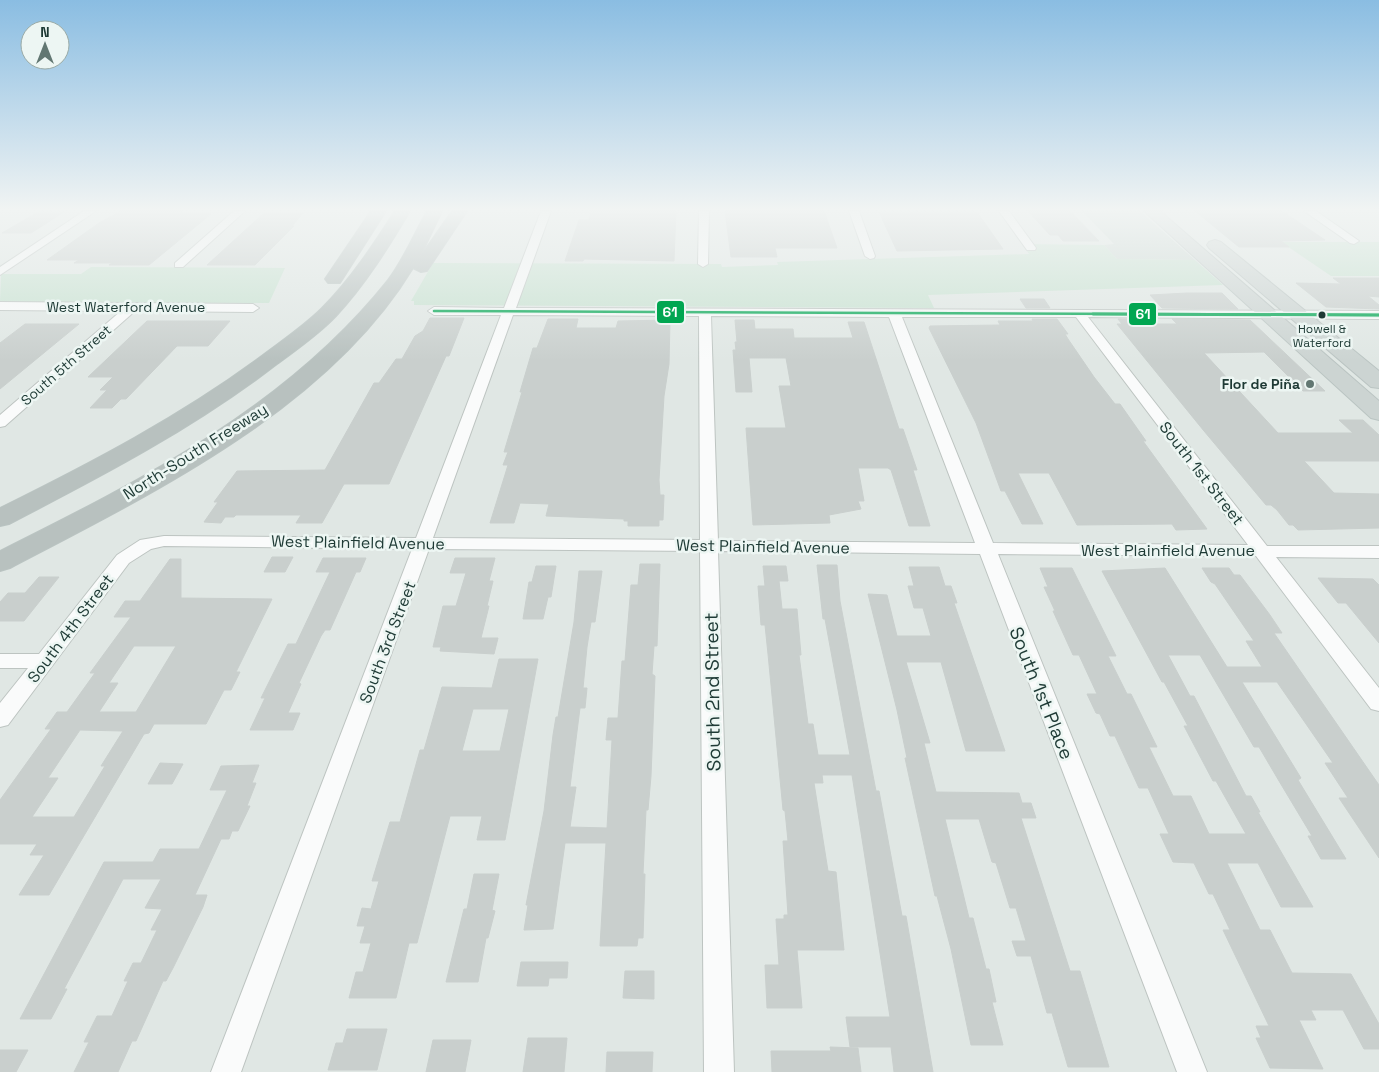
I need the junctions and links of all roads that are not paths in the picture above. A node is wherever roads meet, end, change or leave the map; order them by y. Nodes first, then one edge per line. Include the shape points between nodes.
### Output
1 (16, 261) edge
2 (183, 261) edge
3 (345, 261) edge
4 (369, 261) edge
5 (407, 261) edge
6 (425, 261) edge
7 (527, 261) edge
8 (1207, 261) edge
9 (1234, 261) edge
10 (179, 265) dead end
11 (0, 272) edge
12 (394, 283) junction
13 (0, 306) edge
14 (133, 306) junction
15 (253, 308) dead end
16 (434, 311) dead end
17 (509, 311) junction
18 (705, 312) junction
19 (894, 313) junction
20 (1080, 314) junction
21 (1267, 315) junction
22 (1379, 315) edge
23 (1299, 316) junction
24 (280, 352) junction
25 (1379, 382) edge
26 (1379, 413) edge
27 (0, 423) edge
28 (0, 518) edge
29 (424, 543) junction
30 (146, 544) joint
31 (710, 546) junction
32 (985, 548) junction
33 (1262, 550) junction
34 (1379, 552) edge
35 (0, 562) edge
36 (0, 662) edge
37 (44, 662) junction
38 (1379, 703) edge
39 (0, 719) edge
40 (226, 1072) edge
41 (719, 1072) edge
42 (1192, 1072) edge

1 - 11 street
2 - 10 street
3 - 24 highway via 320,297 276,342
4 - 24 highway, North-South Freeway via 329,312
5 - 12 highway, North-South Freeway
6 - 12 highway via 420,268
7 - 17 street, South 3rd Street
8 - 21 main road
9 - 23 main road
12 - 35 highway, North-South Freeway via 354,331 319,366 238,428 173,470
13 - 14 street, West Waterford Avenue
14 - 15 street, West Waterford Avenue
14 - 27 street, South 5th Street
16 - 17 street
17 - 18 street
17 - 29 street, South 3rd Street
18 - 19 street
18 - 31 street, South 2nd Street
19 - 20 street
19 - 32 street, South 1st Place
20 - 21 street
20 - 33 street, South 1st Street
21 - 23 street
21 - 26 main road
22 - 23 street
23 - 25 main road
24 - 28 highway, North-South Freeway via 219,397 148,442
29 - 30 street, West Plainfield Avenue via 173,540
29 - 31 street, West Plainfield Avenue
29 - 40 street, South 3rd Street
30 - 37 street, South 4th Street via 120,563
31 - 32 street, West Plainfield Avenue
31 - 41 street, South 2nd Street
32 - 33 street, West Plainfield Avenue
32 - 42 street, South 1st Place
33 - 34 street, West Plainfield Avenue
33 - 38 street, South 1st Street
36 - 37 street
37 - 39 street, South 4th Street

